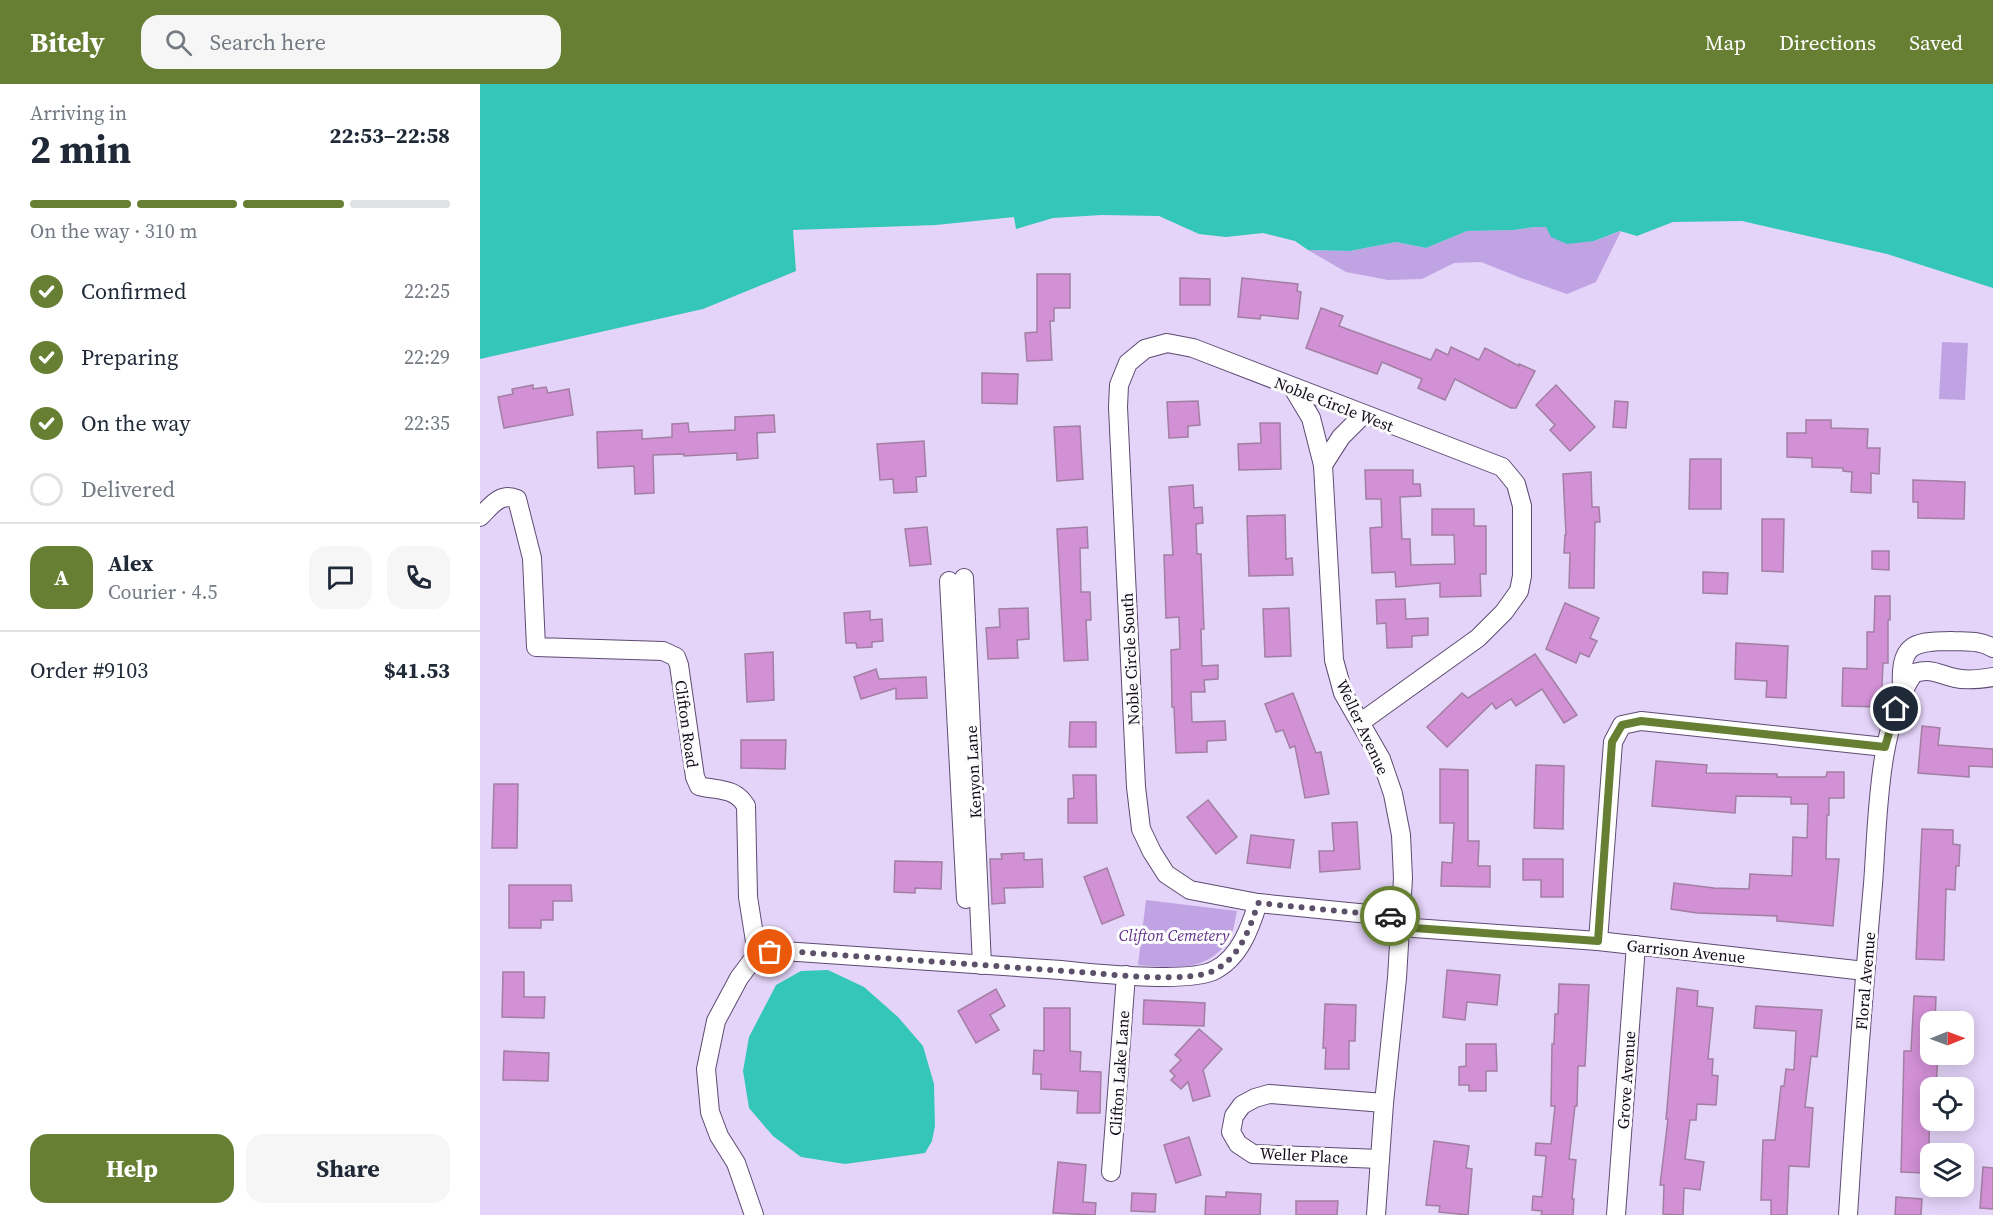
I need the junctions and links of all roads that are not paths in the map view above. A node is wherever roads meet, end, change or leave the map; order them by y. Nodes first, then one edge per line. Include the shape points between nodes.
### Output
1 (1145, 349) joint
2 (1293, 388) junction
3 (1363, 415) junction
4 (1323, 465) junction
5 (480, 517) edge
6 (956, 580) dead end
7 (1993, 648) edge
8 (1993, 677) edge
9 (1902, 690) junction
10 (1361, 722) junction
11 (1885, 747) junction
12 (1258, 903) junction
13 (1400, 921) junction
14 (1598, 941) junction
15 (1636, 945) junction
16 (757, 954) junction
17 (976, 964) junction
18 (1865, 971) junction
19 (1126, 975) junction
20 (1384, 1103) junction
21 (1380, 1159) junction
22 (1111, 1172) dead end
23 (754, 1215) edge
24 (1376, 1215) edge
25 (1616, 1215) edge
26 (1848, 1215) edge

1 - 2 street, Noble Circle West via 1167,343 1192,348
1 - 12 street, Noble Circle South via 1128,363 1119,385 1118,407 1141,829 1166,874 1190,890
2 - 3 street, Noble Circle West
2 - 4 street, Weller Avenue via 1311,418
3 - 4 street via 1341,437
3 - 10 street, Noble Circle West via 1502,467 1516,484 1522,506 1522,576 1519,591 1478,638
4 - 10 street, Weller Avenue via 1334,660 1343,693
5 - 16 street, Clifton Road via 501,497 517,499 532,558 536,646 663,651 676,657 699,786 731,792 741,797 746,806 748,897
6 - 17 street
7 - 9 street, Floral Avenue via 1981,642 1920,643 1905,655
8 - 9 street via 1955,678 1923,670 1914,673
9 - 11 street, Floral Avenue
10 - 13 street, Weller Avenue via 1381,759 1393,794 1401,835
11 - 14 street via 1641,721 1622,725 1612,742
11 - 18 street, Floral Avenue
12 - 13 street, Garrison Avenue via 1389,916
12 - 19 street via 1249,931 1234,955 1215,971 1187,977
13 - 14 street, Garrison Avenue via 1414,928
13 - 20 street, Weller Avenue
14 - 15 street, Garrison Avenue
15 - 18 street, Garrison Avenue
15 - 25 street, Grove Avenue
16 - 17 street via 783,951
16 - 23 street via 739,978 716,1022 706,1069 710,1112 736,1163
17 - 19 street
18 - 26 street, Floral Avenue
19 - 22 street, Clifton Lake Lane
20 - 21 street, Weller Avenue
20 - 21 street, Weller Place via 1269,1094 1242,1104 1234,1116 1231,1132 1238,1144 1253,1154
21 - 24 street, Weller Avenue

